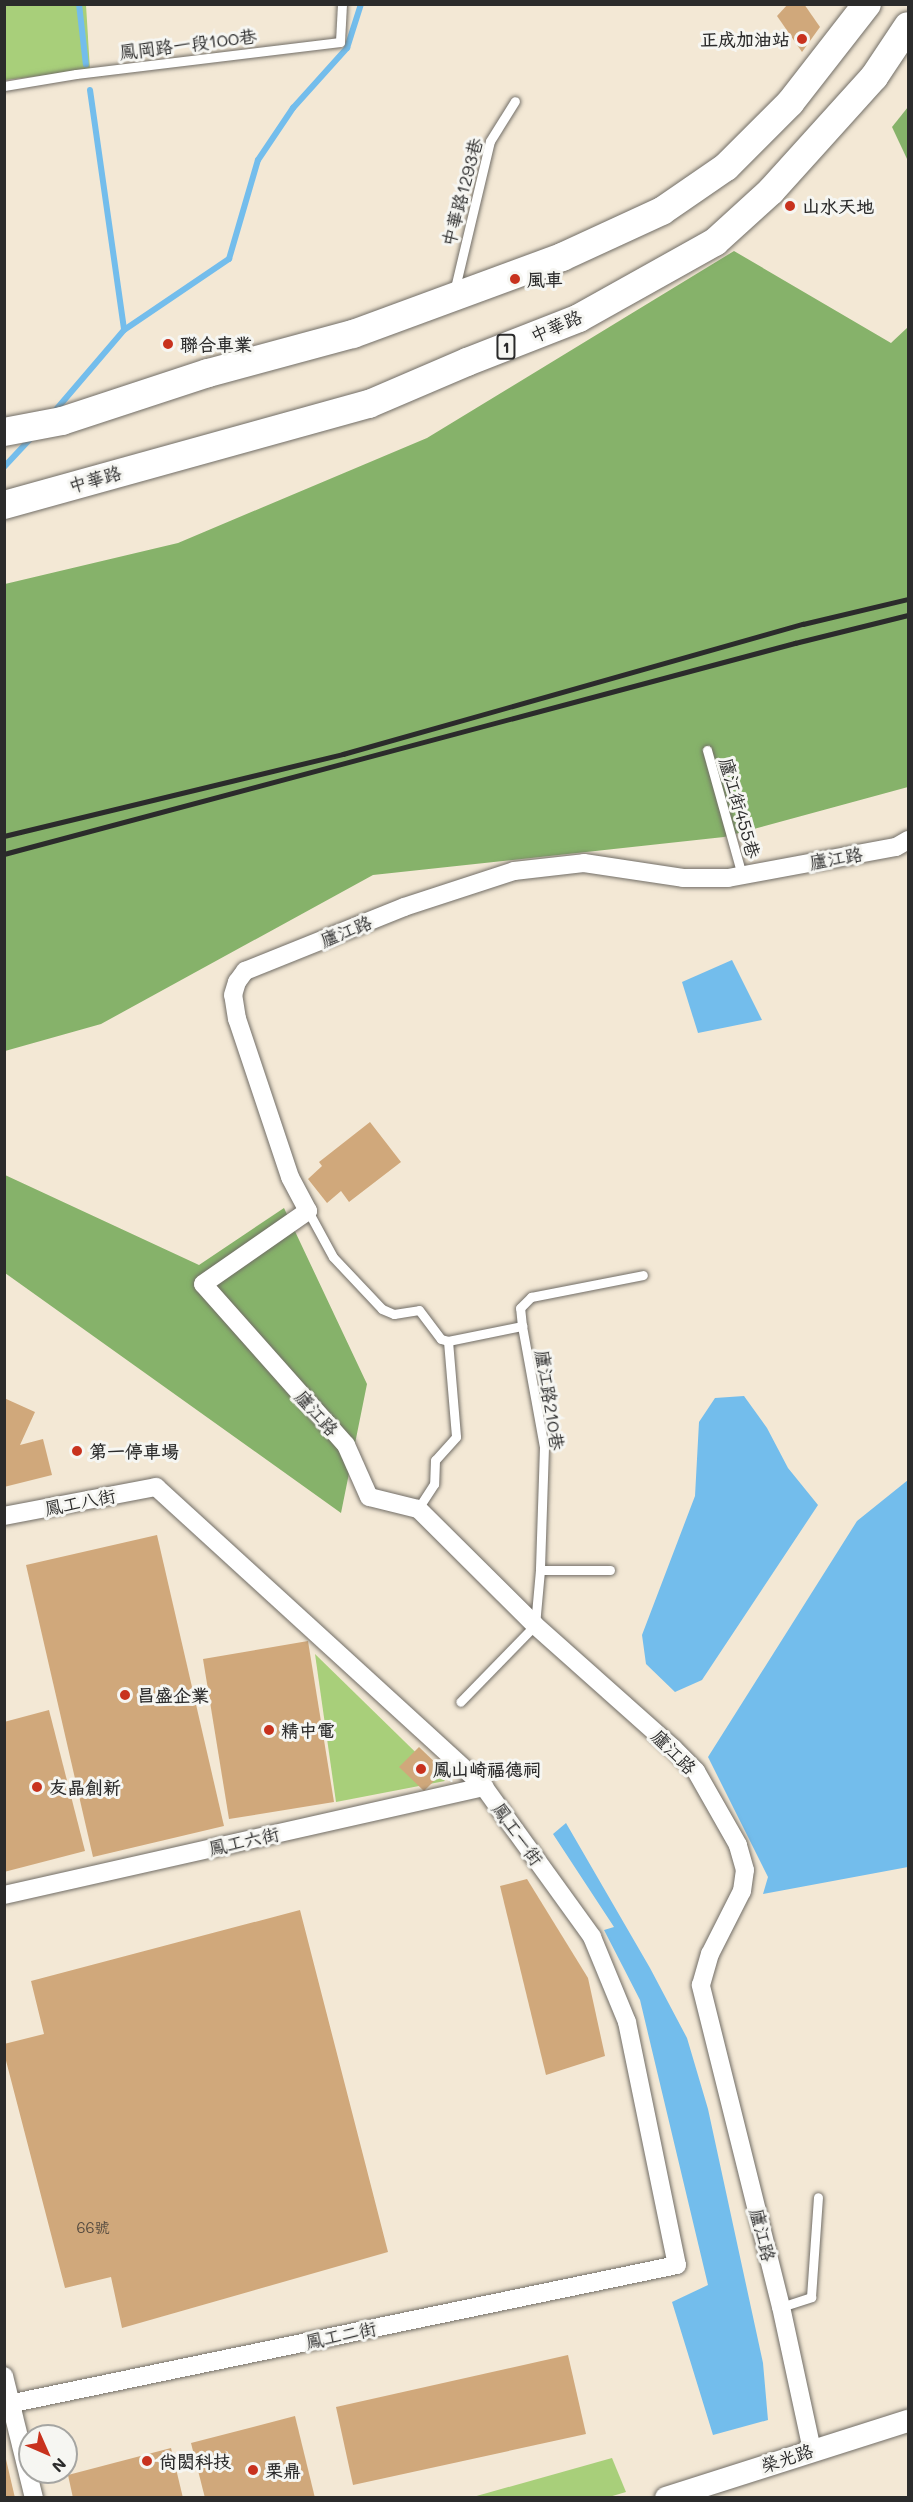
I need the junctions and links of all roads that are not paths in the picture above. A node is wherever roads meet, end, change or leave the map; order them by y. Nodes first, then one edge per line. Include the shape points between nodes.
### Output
1 (342, 4) edge
2 (867, 4) edge
3 (909, 26) edge
4 (4, 86) edge
5 (515, 101) dead end
6 (453, 297) junction
7 (4, 432) edge
8 (5, 505) edge
9 (707, 750) dead end
10 (909, 840) edge
11 (742, 875) junction
12 (308, 1211) junction
13 (643, 1275) dead end
14 (522, 1326) junction
15 (448, 1341) junction
16 (156, 1487) joint
17 (418, 1509) junction
18 (4, 1516) edge
19 (540, 1570) junction
20 (610, 1570) dead end
21 (535, 1625) junction
22 (460, 1702) dead end
23 (484, 1787) junction
24 (4, 1895) edge
25 (818, 2197) dead end
26 (677, 2265) joint
27 (781, 2307) junction
28 (4, 2376) edge
29 (8, 2404) edge
30 (909, 2421) edge
31 (812, 2450) junction
32 (34, 2498) edge
33 (666, 2498) edge

1 - 4 lane, 鳳岡路一段100巷 via 340,42
2 - 6 main road via 790,103 726,167 662,211 562,257
3 - 8 main road, 中華路 / 1 via 874,77 771,191 715,242 579,318 369,404
5 - 6 lane, 中華路1293巷 via 490,141
6 - 7 main road via 353,334 208,373 62,421
9 - 11 lane, 廬江街455巷
10 - 11 street, 廬江路 via 896,848
11 - 12 street, 廬江路 via 683,878 584,863 514,871 404,907 245,971 233,994 237,1019 290,1177
12 - 15 lane via 333,1257 382,1309 394,1314 419,1310 441,1339
12 - 17 street, 廬江路 via 203,1284 346,1445 369,1497
13 - 14 lane via 531,1297 520,1308
14 - 15 lane
14 - 19 lane, 廬江路210巷 via 544,1447
15 - 17 lane via 456,1437 435,1460 434,1484
16 - 18 street, 鳳工八街
16 - 23 street, 鳳工一街
17 - 21 street, 廬江路
19 - 20 lane
19 - 21 lane, 廬江路210巷
21 - 22 lane
21 - 27 street, 廬江路 via 696,1771 738,1845 745,1870 742,1891 710,1954 700,1985
23 - 24 street, 鳳工六街
23 - 26 street, 鳳工一街 via 592,1937 627,2022
25 - 27 lane via 811,2297
26 - 29 street, 鳳工二街
27 - 31 street, 廬江路
28 - 29 street
29 - 32 street
30 - 31 street, 榮光路
31 - 33 street, 榮光路

